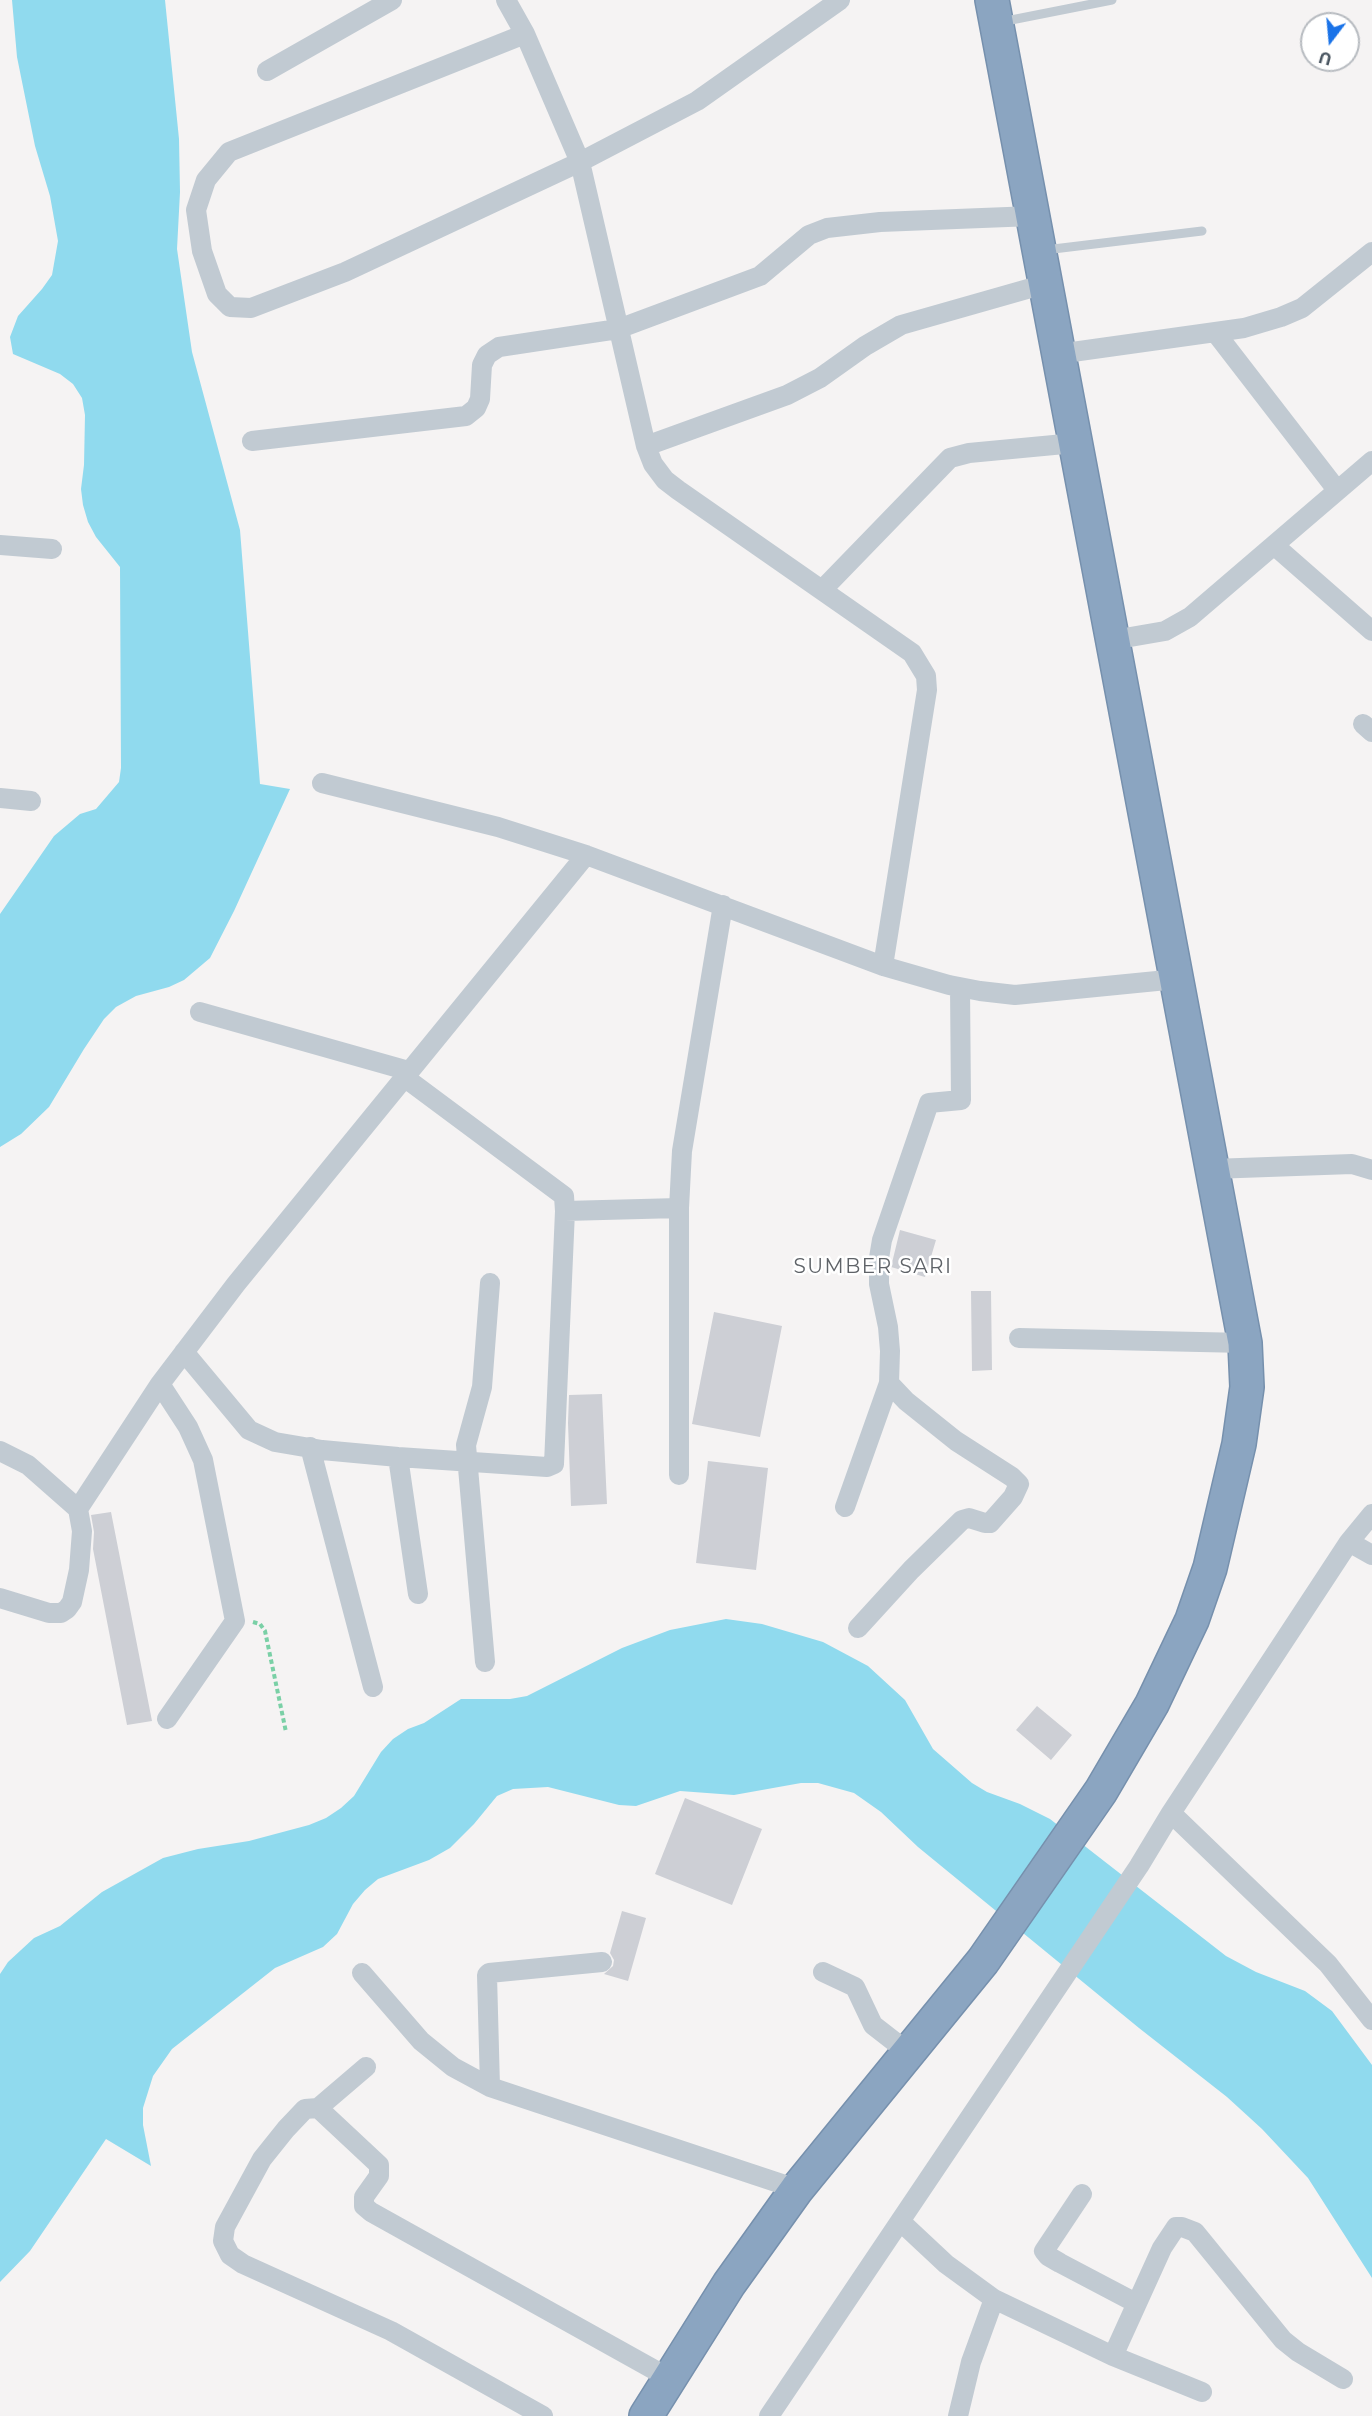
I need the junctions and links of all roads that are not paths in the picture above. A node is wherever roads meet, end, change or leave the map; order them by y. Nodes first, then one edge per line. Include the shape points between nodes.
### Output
1 (392, 0) edge
2 (840, 0) edge
3 (1112, 0) edge
4 (510, 2) edge
5 (994, 12) edge
6 (525, 34) junction
7 (267, 71) dead end
8 (580, 162) junction
9 (1033, 216) junction
10 (1202, 231) dead end
11 (1039, 251) junction
12 (1372, 252) edge
13 (1045, 284) junction
14 (618, 329) junction
15 (1215, 332) junction
16 (1059, 354) junction
17 (252, 441) dead end
18 (1076, 443) junction
19 (646, 446) junction
20 (1370, 465) edge
21 (1337, 490) junction
22 (0, 545) edge
23 (1275, 546) junction
24 (52, 549) dead end
25 (823, 590) junction
26 (1372, 632) edge
27 (1113, 640) junction
28 (322, 783) dead end
29 (0, 798) edge
30 (31, 801) dead end
31 (586, 855) junction
32 (723, 905) junction
33 (883, 966) junction
34 (1177, 979) junction
35 (960, 987) junction
36 (200, 1012) dead end
37 (406, 1074) junction
38 (1212, 1169) junction
39 (1372, 1170) edge
40 (679, 1208) junction
41 (566, 1211) junction
42 (490, 1283) dead end
43 (1019, 1338) dead end
44 (1245, 1343) junction
45 (184, 1352) junction
46 (889, 1383) junction
47 (160, 1384) junction
48 (310, 1447) junction
49 (0, 1451) edge
50 (398, 1457) junction
51 (466, 1462) junction
52 (679, 1475) dead end
53 (845, 1508) dead end
54 (78, 1509) junction
55 (1372, 1514) edge
56 (1349, 1542) junction
57 (1372, 1555) edge
58 (418, 1594) dead end
59 (0, 1598) edge
60 (858, 1628) dead end
61 (485, 1662) dead end
62 (373, 1687) dead end
63 (167, 1719) dead end
64 (1171, 1813) junction
65 (602, 1962) dead end
66 (823, 1972) dead end
67 (362, 1973) dead end
68 (1372, 2020) edge
69 (909, 2053) junction
70 (366, 2067) dead end
71 (490, 2087) junction
72 (318, 2108) junction
73 (797, 2189) junction
74 (1082, 2194) dead end
75 (900, 2221) junction
76 (994, 2299) junction
77 (1136, 2302) junction
78 (1113, 2356) junction
79 (669, 2378) junction
80 (1343, 2379) dead end
81 (1202, 2392) dead end
82 (543, 2416) edge
83 (646, 2416) edge
84 (769, 2416) edge
85 (958, 2416) edge

1 - 7 street
2 - 8 street via 697,101
3 - 5 lane
4 - 6 street
5 - 9 highway
6 - 8 street
6 - 8 street via 229,152 206,180 196,210 202,251 217,294 230,307 251,308 345,272
8 - 14 street
9 - 11 highway
9 - 14 street via 827,228 809,235 760,276
10 - 11 lane
11 - 13 highway
12 - 15 street via 1302,308 1263,323
13 - 16 highway
13 - 19 street via 901,324 820,378 787,395
14 - 17 street via 499,347 482,365 480,399 466,416
14 - 19 street
15 - 16 street
15 - 21 street
16 - 18 highway
18 - 25 street via 950,458
18 - 27 highway
19 - 25 street via 665,480
20 - 21 street
21 - 23 street
22 - 24 street
23 - 26 street
23 - 27 street via 1178,625
25 - 33 street via 912,653 926,676 927,690
27 - 34 highway
28 - 31 street via 498,827
29 - 30 street
31 - 32 street
31 - 37 street
32 - 33 street
32 - 40 street via 682,1151
33 - 35 street
34 - 35 street via 1015,995
34 - 38 highway
35 - 46 street via 961,1100 929,1103 882,1240 879,1284 888,1327
36 - 37 street
37 - 41 street via 561,1192
37 - 45 street
38 - 39 street via 1352,1164
38 - 44 highway
40 - 41 street
40 - 52 street
41 - 51 street via 554,1464 547,1467
42 - 51 street via 484,1373 467,1437
43 - 44 street
44 - 69 highway via 1247,1387 1239,1444 1210,1568 1192,1620 1152,1704 1101,1791 983,1961
45 - 47 street
45 - 48 street via 249,1430 275,1442
46 - 53 street
46 - 60 street via 956,1441 1019,1484 1013,1497 990,1522 962,1520
47 - 54 street
47 - 63 street via 188,1427 203,1460 235,1621
48 - 50 street
48 - 62 street
49 - 54 street via 28,1465
50 - 51 street
50 - 58 street
51 - 61 street
54 - 59 street via 82,1531 79,1570 68,1609 49,1614
55 - 56 street
56 - 57 street
56 - 64 street
64 - 68 street via 1328,1964
64 - 75 street
65 - 71 street via 487,1975
66 - 69 street via 855,1987 873,2025
67 - 71 street via 421,2042 453,2067
69 - 73 highway
70 - 72 street
71 - 73 street
72 - 79 street via 379,2165 379,2175 364,2197 364,2206 371,2212
72 - 82 street via 305,2109 262,2159 225,2227 223,2241 230,2255 391,2331
73 - 79 highway via 729,2284
74 - 77 street via 1044,2251
75 - 76 street via 946,2264
75 - 84 street
76 - 78 street
76 - 85 street via 971,2362
77 - 78 street
77 - 80 street via 1170,2233 1182,2227 1195,2232 1283,2340
78 - 81 street
79 - 83 highway

